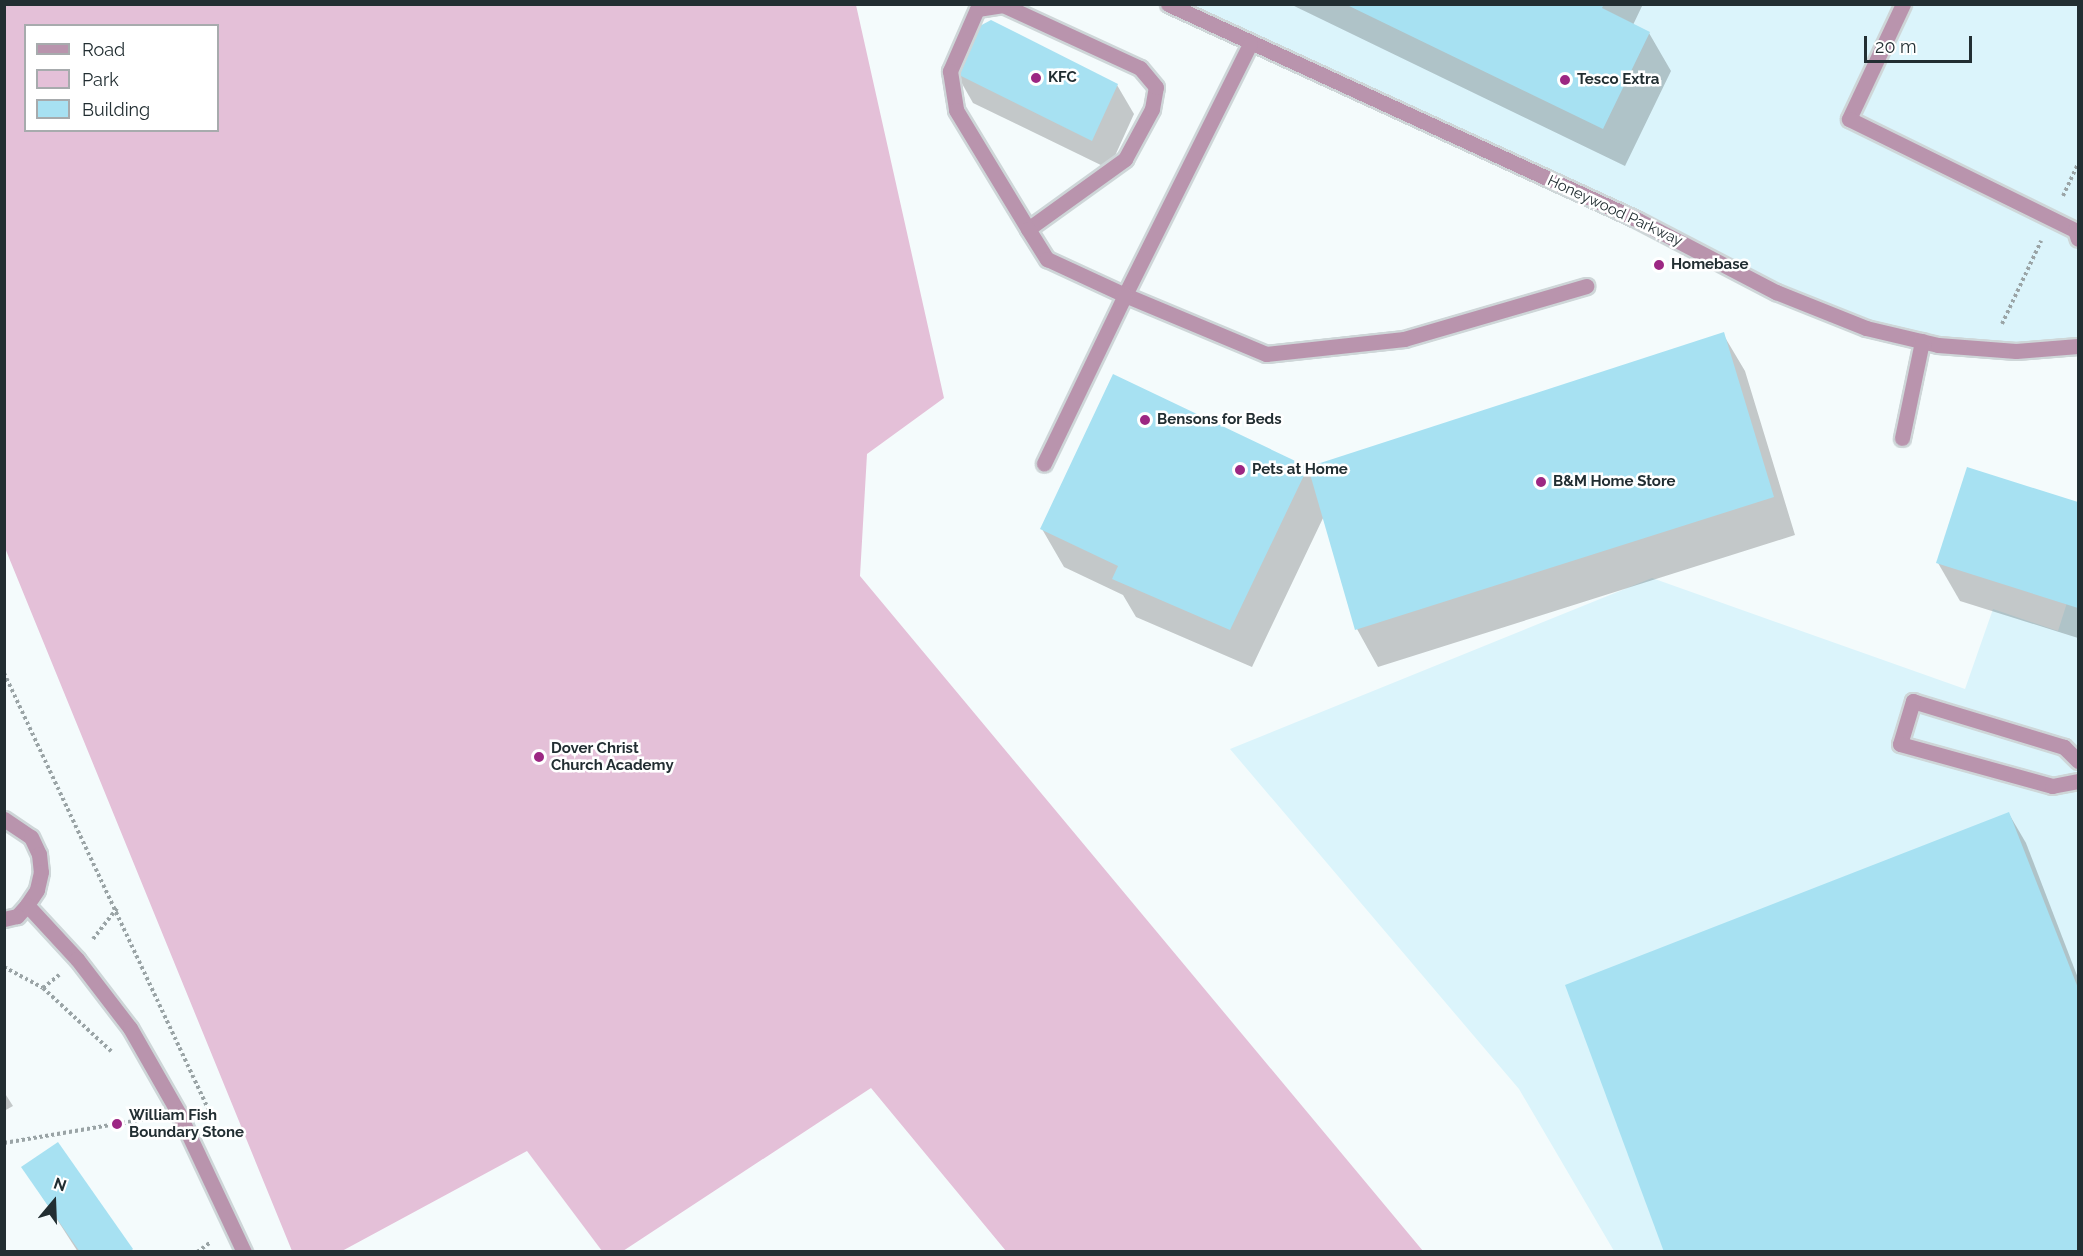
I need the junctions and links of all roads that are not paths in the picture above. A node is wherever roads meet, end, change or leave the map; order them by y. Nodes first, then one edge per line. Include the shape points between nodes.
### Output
1 (1168, 4) edge
2 (1903, 4) edge
3 (1250, 44) junction
4 (1028, 228) junction
5 (2079, 239) edge
6 (1586, 286) dead end
7 (1125, 295) junction
8 (1922, 341) junction
9 (2079, 346) edge
10 (1902, 438) dead end
11 (1044, 463) dead end
12 (2079, 761) edge
13 (2079, 781) edge
14 (4, 819) edge
15 (27, 905) junction
16 (4, 919) edge
17 (243, 1251) edge

1 - 3 street, Honeywood Parkway
2 - 5 street via 1849,119 2075,230
3 - 7 street
3 - 8 street, Honeywood Parkway via 1638,220 1776,292 1866,328
4 - 4 street via 1125,159 1152,109 1156,87 1140,68 1003,5 977,9 950,71 956,110
4 - 7 street via 1047,259
6 - 7 street via 1404,339 1266,354
7 - 11 street
8 - 9 street, Honeywood Parkway via 2016,351
8 - 10 street
12 - 13 street via 2064,747 1913,701 1900,744 2052,786
14 - 15 street via 31,837 39,854 39,881
15 - 16 street via 16,916
15 - 17 street via 77,959 130,1028 179,1114

